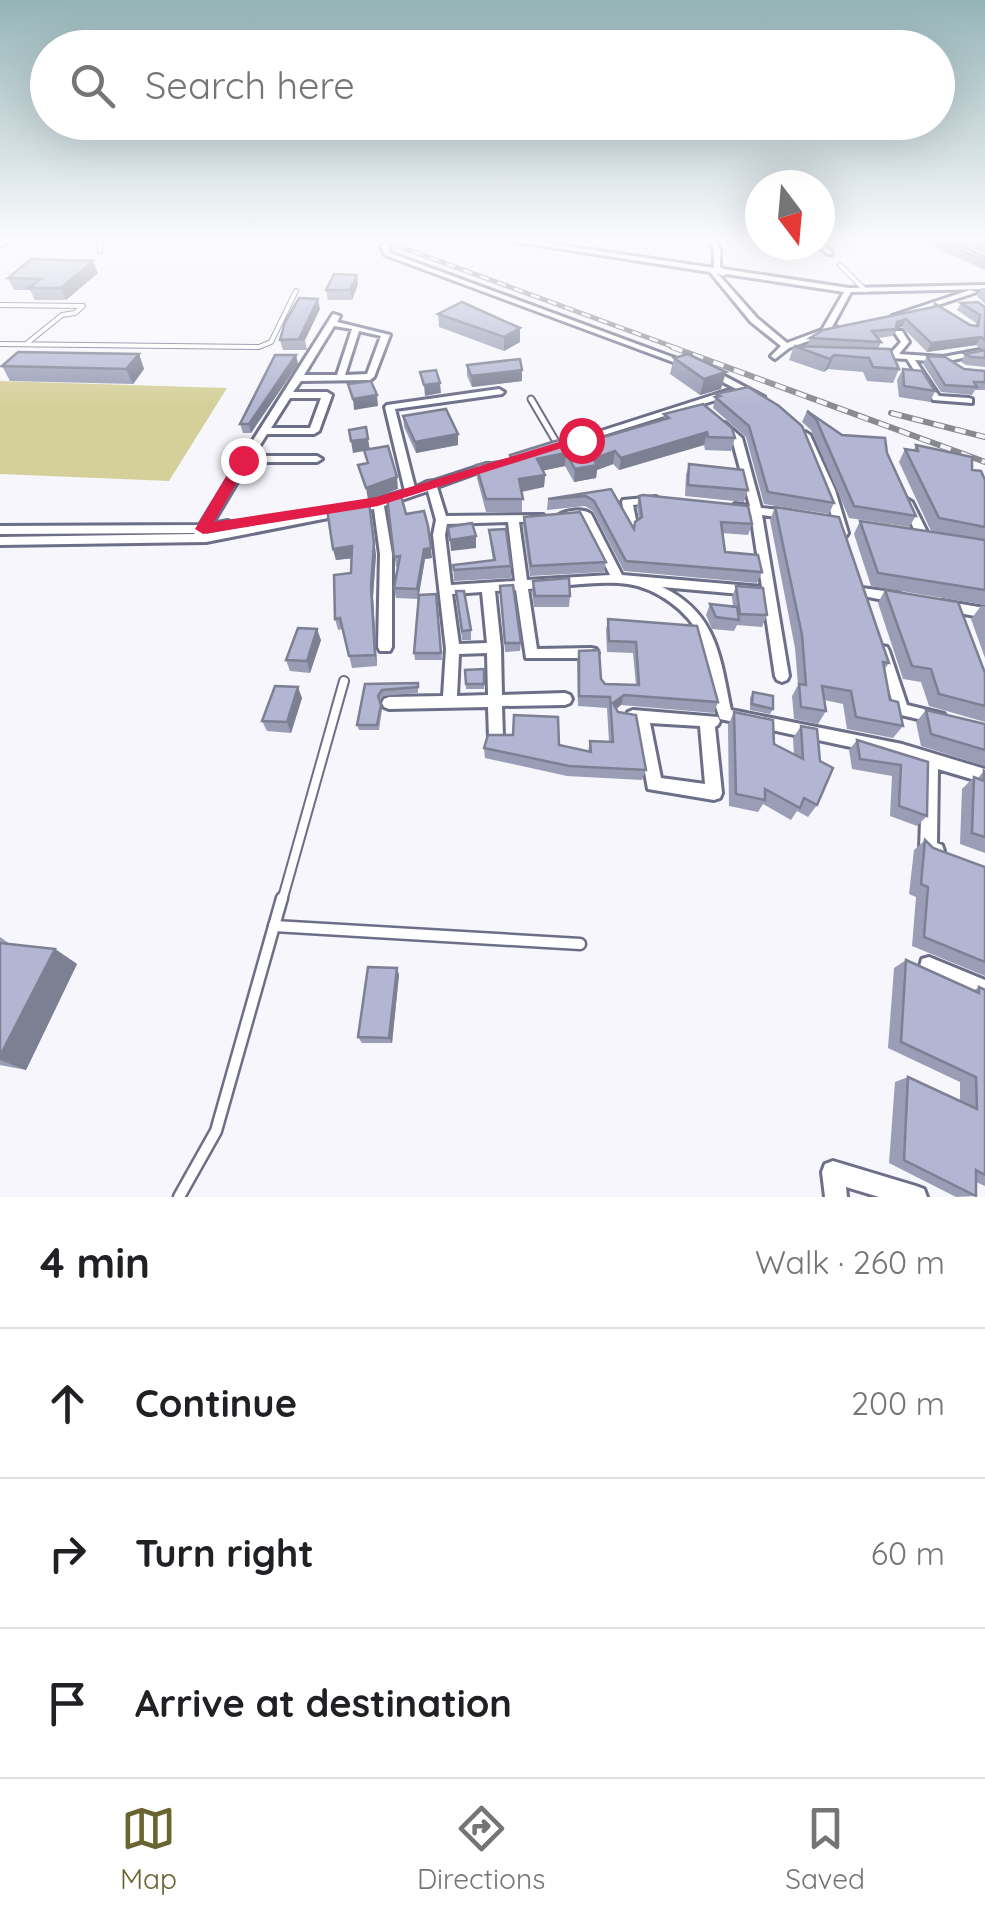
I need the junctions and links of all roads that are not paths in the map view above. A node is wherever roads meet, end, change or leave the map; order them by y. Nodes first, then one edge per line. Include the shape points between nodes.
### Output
1 (294, 295) edge
2 (496, 295) edge
3 (735, 295) edge
4 (846, 295) edge
5 (961, 295) edge
6 (965, 295) edge
7 (934, 303) junction
8 (974, 303) edge
9 (0, 305) edge
10 (56, 308) junction
11 (946, 311) edge
12 (62, 314) junction
13 (886, 318) edge
14 (356, 328) junction
15 (838, 328) edge
16 (826, 330) junction
17 (898, 333) edge
18 (0, 344) edge
19 (24, 344) junction
20 (78, 345) junction
21 (126, 346) junction
22 (781, 351) junction
23 (800, 352) edge
24 (977, 352) edge
25 (74, 354) edge
26 (856, 354) edge
27 (114, 355) edge
28 (893, 356) junction
29 (295, 357) edge
30 (313, 357) junction
31 (910, 358) junction
32 (944, 359) junction
33 (959, 369) edge
34 (301, 378) junction
35 (340, 378) junction
36 (746, 388) junction
37 (910, 390) edge
38 (499, 392) dead end
39 (929, 392) junction
40 (285, 395) junction
41 (531, 399) dead end
42 (969, 401) dead end
43 (695, 402) junction
44 (770, 404) edge
45 (793, 423) edge
46 (262, 431) junction
47 (558, 446) junction
48 (542, 451) edge
49 (317, 459) dead end
50 (243, 460) junction
51 (510, 460) edge
52 (431, 484) junction
53 (410, 490) junction
54 (903, 492) edge
55 (378, 502) junction
56 (679, 502) edge
57 (718, 506) edge
58 (756, 510) junction
59 (806, 517) edge
60 (442, 520) junction
61 (514, 520) junction
62 (822, 520) edge
63 (839, 522) junction
64 (632, 525) edge
65 (856, 525) edge
66 (0, 530) edge
67 (906, 533) edge
68 (200, 534) junction
69 (922, 536) junction
70 (938, 539) edge
71 (844, 540) edge
72 (0, 541) edge
73 (856, 574) edge
74 (618, 578) junction
75 (639, 582) junction
76 (522, 585) junction
77 (488, 588) junction
78 (448, 590) junction
79 (769, 592) junction
80 (862, 592) junction
81 (918, 602) edge
82 (937, 604) edge
83 (956, 608) junction
84 (867, 609) edge
85 (985, 613) edge
86 (962, 624) edge
87 (879, 642) edge
88 (384, 648) dead end
89 (494, 648) junction
90 (453, 649) junction
91 (591, 653) edge
92 (782, 676) dead end
93 (344, 681) dead end
94 (564, 699) dead end
95 (498, 701) junction
96 (450, 702) junction
97 (389, 704) dead end
98 (621, 715) edge
99 (725, 715) junction
100 (642, 717) junction
101 (707, 722) junction
102 (952, 722) edge
103 (496, 738) edge
104 (931, 759) junction
105 (985, 776) edge
106 (956, 859) edge
107 (274, 926) junction
108 (580, 944) dead end
109 (929, 966) edge
110 (985, 990) edge
111 (178, 1197) edge
112 (836, 1197) edge
113 (916, 1197) edge

1 - 21 lane via 268,345
2 - 36 street
3 - 22 street
4 - 16 street
5 - 7 street
6 - 8 street
7 - 11 street
7 - 13 street
9 - 10 lane
10 - 12 lane
10 - 12 lane via 84,306
12 - 19 lane
14 - 30 street via 334,320
14 - 35 street
14 - 35 street via 386,335 370,377
15 - 16 street
16 - 22 street
17 - 28 street via 905,342
18 - 19 lane
19 - 20 lane
20 - 21 lane
20 - 25 lane
21 - 27 lane
22 - 23 street
24 - 32 street
26 - 28 street
28 - 31 street
29 - 30 street
30 - 34 street
31 - 32 street
31 - 39 street
32 - 33 street
34 - 35 street
34 - 40 street
36 - 43 street
36 - 44 street
37 - 39 street
38 - 53 street via 390,407
39 - 42 street
40 - 46 street
40 - 46 street via 326,396 314,431
41 - 47 lane
43 - 47 street
43 - 58 street via 737,438
45 - 63 street via 804,434
46 - 50 street
47 - 48 street
49 - 50 street
50 - 68 street
51 - 52 street
52 - 53 street
52 - 60 street
53 - 55 street
54 - 69 street
55 - 68 street
55 - 88 street via 386,554
56 - 64 street via 627,502
57 - 58 street
58 - 59 street
58 - 79 street
60 - 61 street
60 - 78 street
61 - 74 street via 585,514
61 - 76 street
62 - 63 street
63 - 65 street
63 - 71 street
66 - 68 street
67 - 69 street
68 - 72 street
69 - 70 street
73 - 80 street
74 - 75 street
74 - 76 street
75 - 79 street
75 - 99 street via 678,599 698,618
76 - 77 street
76 - 91 street via 531,654
77 - 78 street
77 - 89 street
78 - 90 street
79 - 92 street
80 - 81 street
80 - 84 street
82 - 83 street
83 - 85 street
83 - 86 street
87 - 102 street via 902,710
89 - 90 street
89 - 95 street
90 - 96 street
93 - 107 lane
94 - 95 street
95 - 96 street
95 - 103 street
96 - 97 street
98 - 100 street
99 - 101 street
99 - 104 street
100 - 101 street
100 - 101 street via 654,784 714,793
104 - 105 street
104 - 106 street via 928,848
107 - 108 lane
107 - 111 lane via 216,1132
109 - 110 street
112 - 113 street via 833,1172

